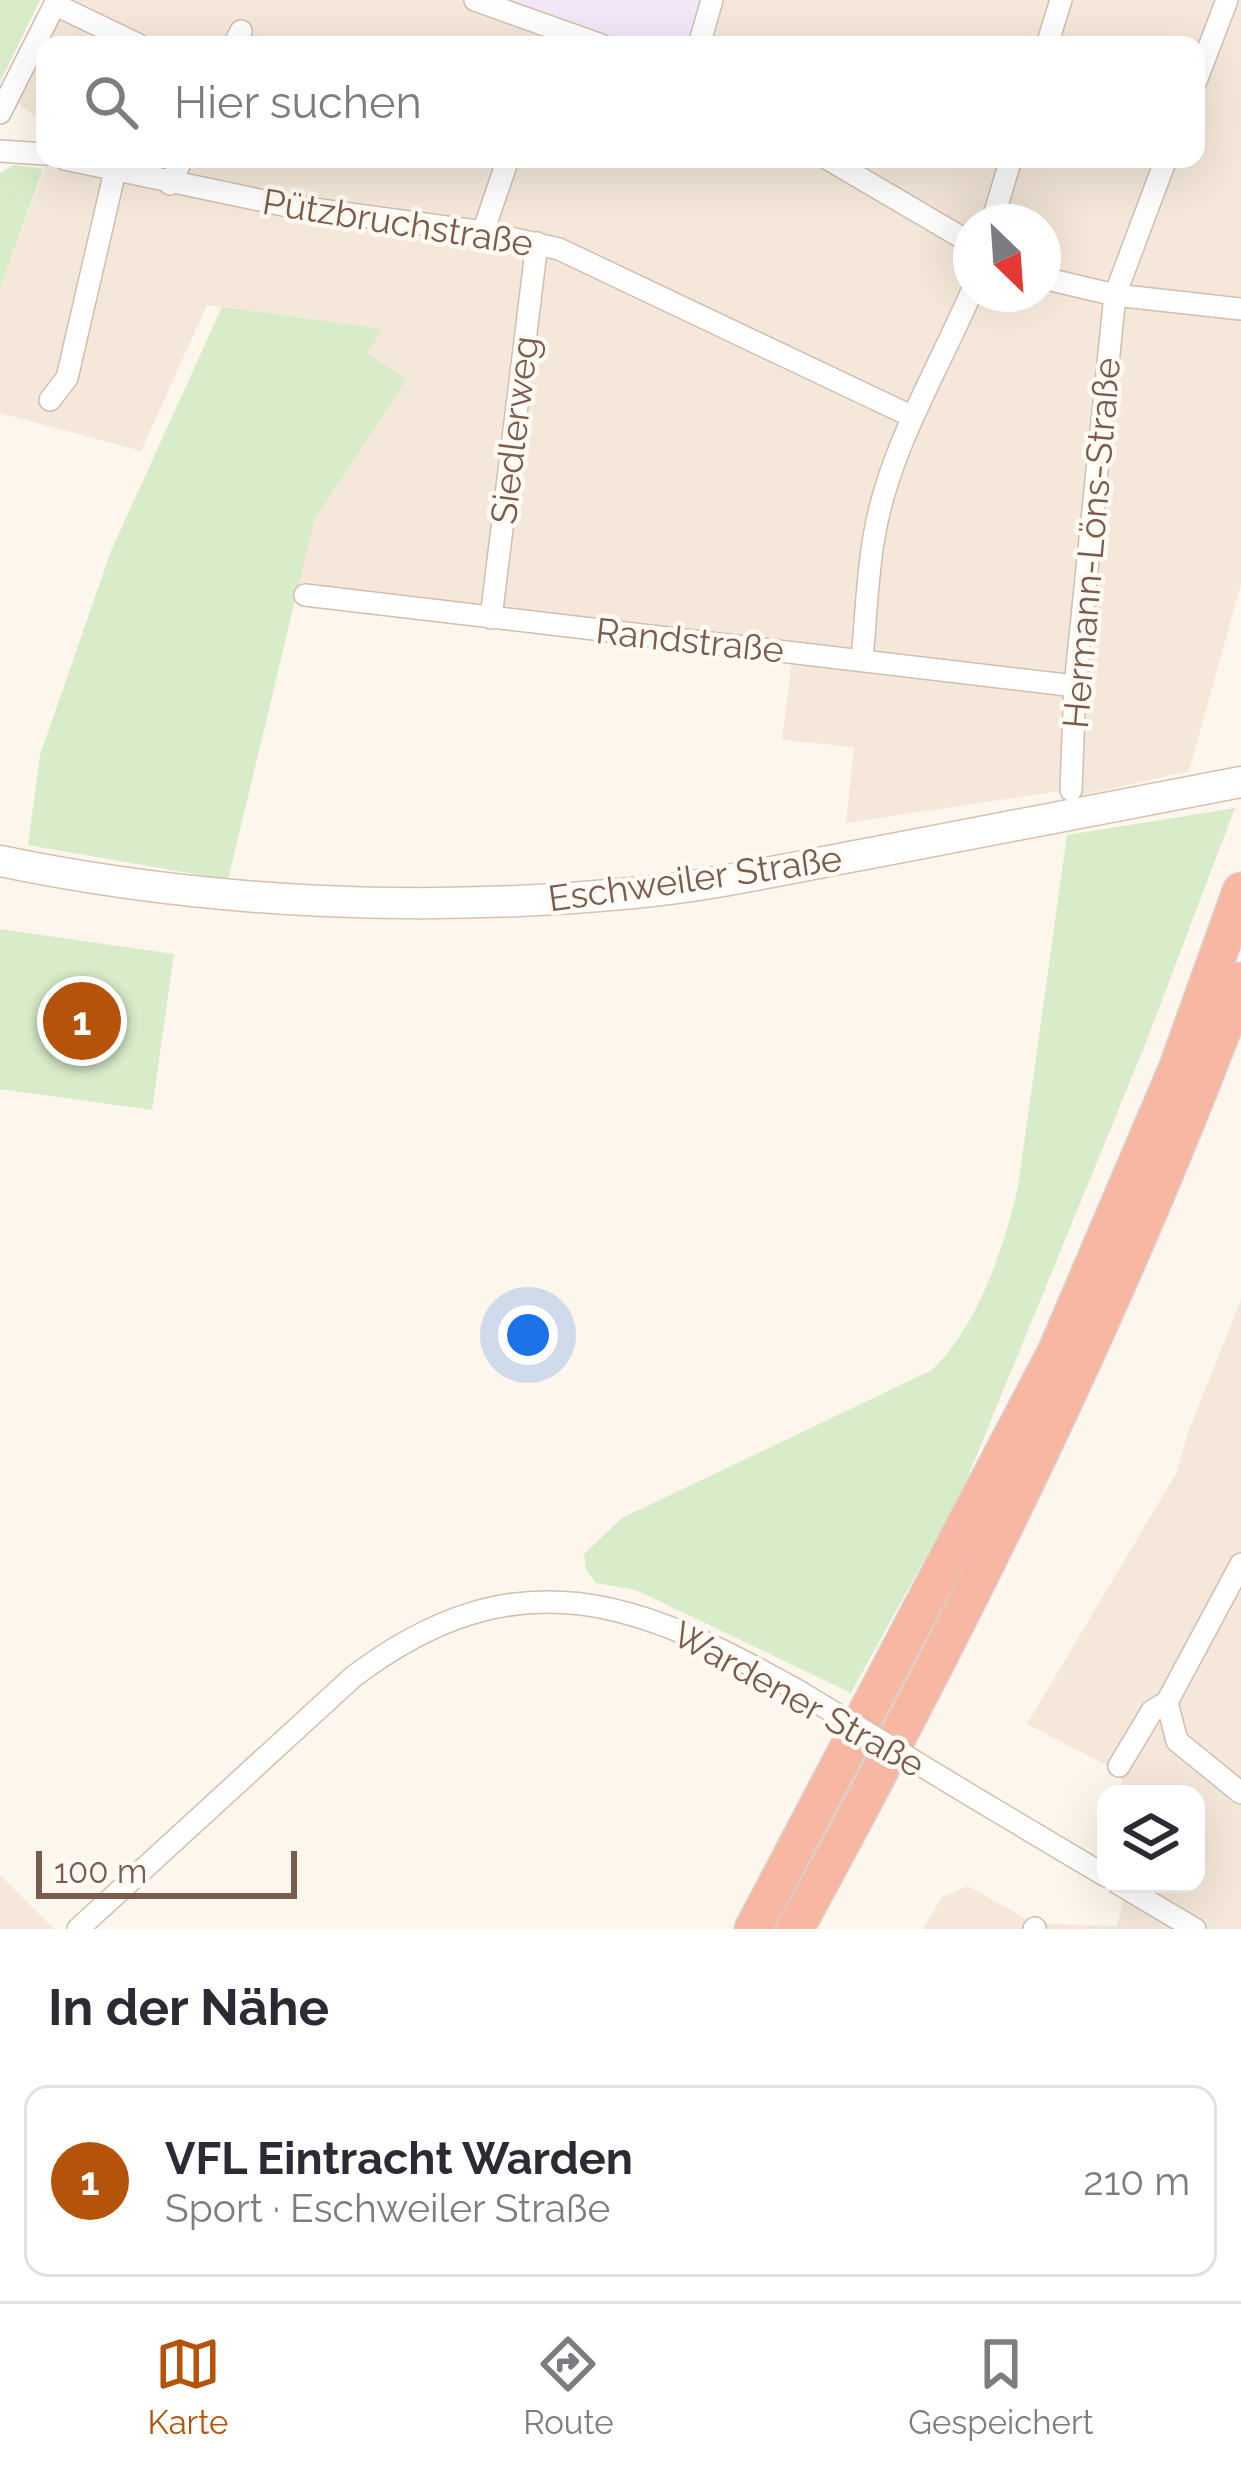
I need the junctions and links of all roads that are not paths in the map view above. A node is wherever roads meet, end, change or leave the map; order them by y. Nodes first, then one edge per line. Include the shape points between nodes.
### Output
1 (475, 0) edge
2 (712, 0) edge
3 (1061, 0) edge
4 (1227, 0) edge
5 (56, 2) edge
6 (39, 36) edge
7 (122, 36) edge
8 (551, 36) edge
9 (702, 36) edge
10 (1050, 36) edge
11 (36, 41) edge
12 (1205, 57) edge
13 (0, 112) edge
14 (0, 151) edge
15 (36, 153) edge
16 (103, 168) edge
17 (178, 168) edge
18 (505, 168) edge
19 (844, 168) edge
20 (1008, 168) edge
21 (1163, 168) edge
22 (116, 171) junction
23 (170, 184) junction
24 (997, 204) edge
25 (483, 232) junction
26 (953, 232) edge
27 (537, 243) junction
28 (1061, 282) edge
29 (1114, 295) junction
30 (1241, 309) edge
31 (962, 312) edge
32 (50, 400) dead end
33 (914, 417) junction
34 (305, 595) dead end
35 (491, 617) junction
36 (862, 659) junction
37 (1075, 686) junction
38 (1241, 782) edge
39 (1071, 790) dead end
40 (0, 861) edge
41 (1241, 891) edge
42 (1241, 981) edge
43 (1241, 1564) edge
44 (1231, 1604) edge
45 (1167, 1702) junction
46 (1119, 1766) dead end
47 (1241, 1793) edge
48 (1097, 1871) edge
49 (1134, 1893) edge
50 (78, 1929) edge
51 (753, 1929) edge
52 (795, 1929) edge
53 (1195, 1929) edge

1 - 8 street
2 - 9 street
3 - 10 street
4 - 12 street
5 - 6 street
5 - 7 street
11 - 13 street
14 - 15 street
16 - 22 street, Pützbruchstraße
17 - 23 street
18 - 25 street
19 - 26 street
20 - 24 street
21 - 29 street, Hermann-Löns-Straße
22 - 23 street, Pützbruchstraße
22 - 32 street via 67,378
23 - 25 street, Pützbruchstraße
25 - 27 street, Pützbruchstraße
27 - 33 street, Pützbruchstraße
27 - 35 street, Siedlerweg
28 - 29 street
29 - 30 street
29 - 37 street, Hermann-Löns-Straße
31 - 33 street
33 - 36 street via 874,536
34 - 35 street, Randstraße
35 - 36 street, Randstraße
36 - 37 street, Randstraße
37 - 39 street, Hermann-Löns-Straße
38 - 40 street, Eschweiler Straße via 750,876 558,899 277,898
41 - 51 highway via 1177,1069 1056,1352
42 - 52 highway via 1087,1357
43 - 44 street
44 - 45 street
45 - 46 street via 1152,1711
45 - 47 street via 1177,1741
48 - 50 street, Wardener Straße, bridge via 686,1632 596,1604 499,1607 440,1623 353,1677
49 - 53 street

